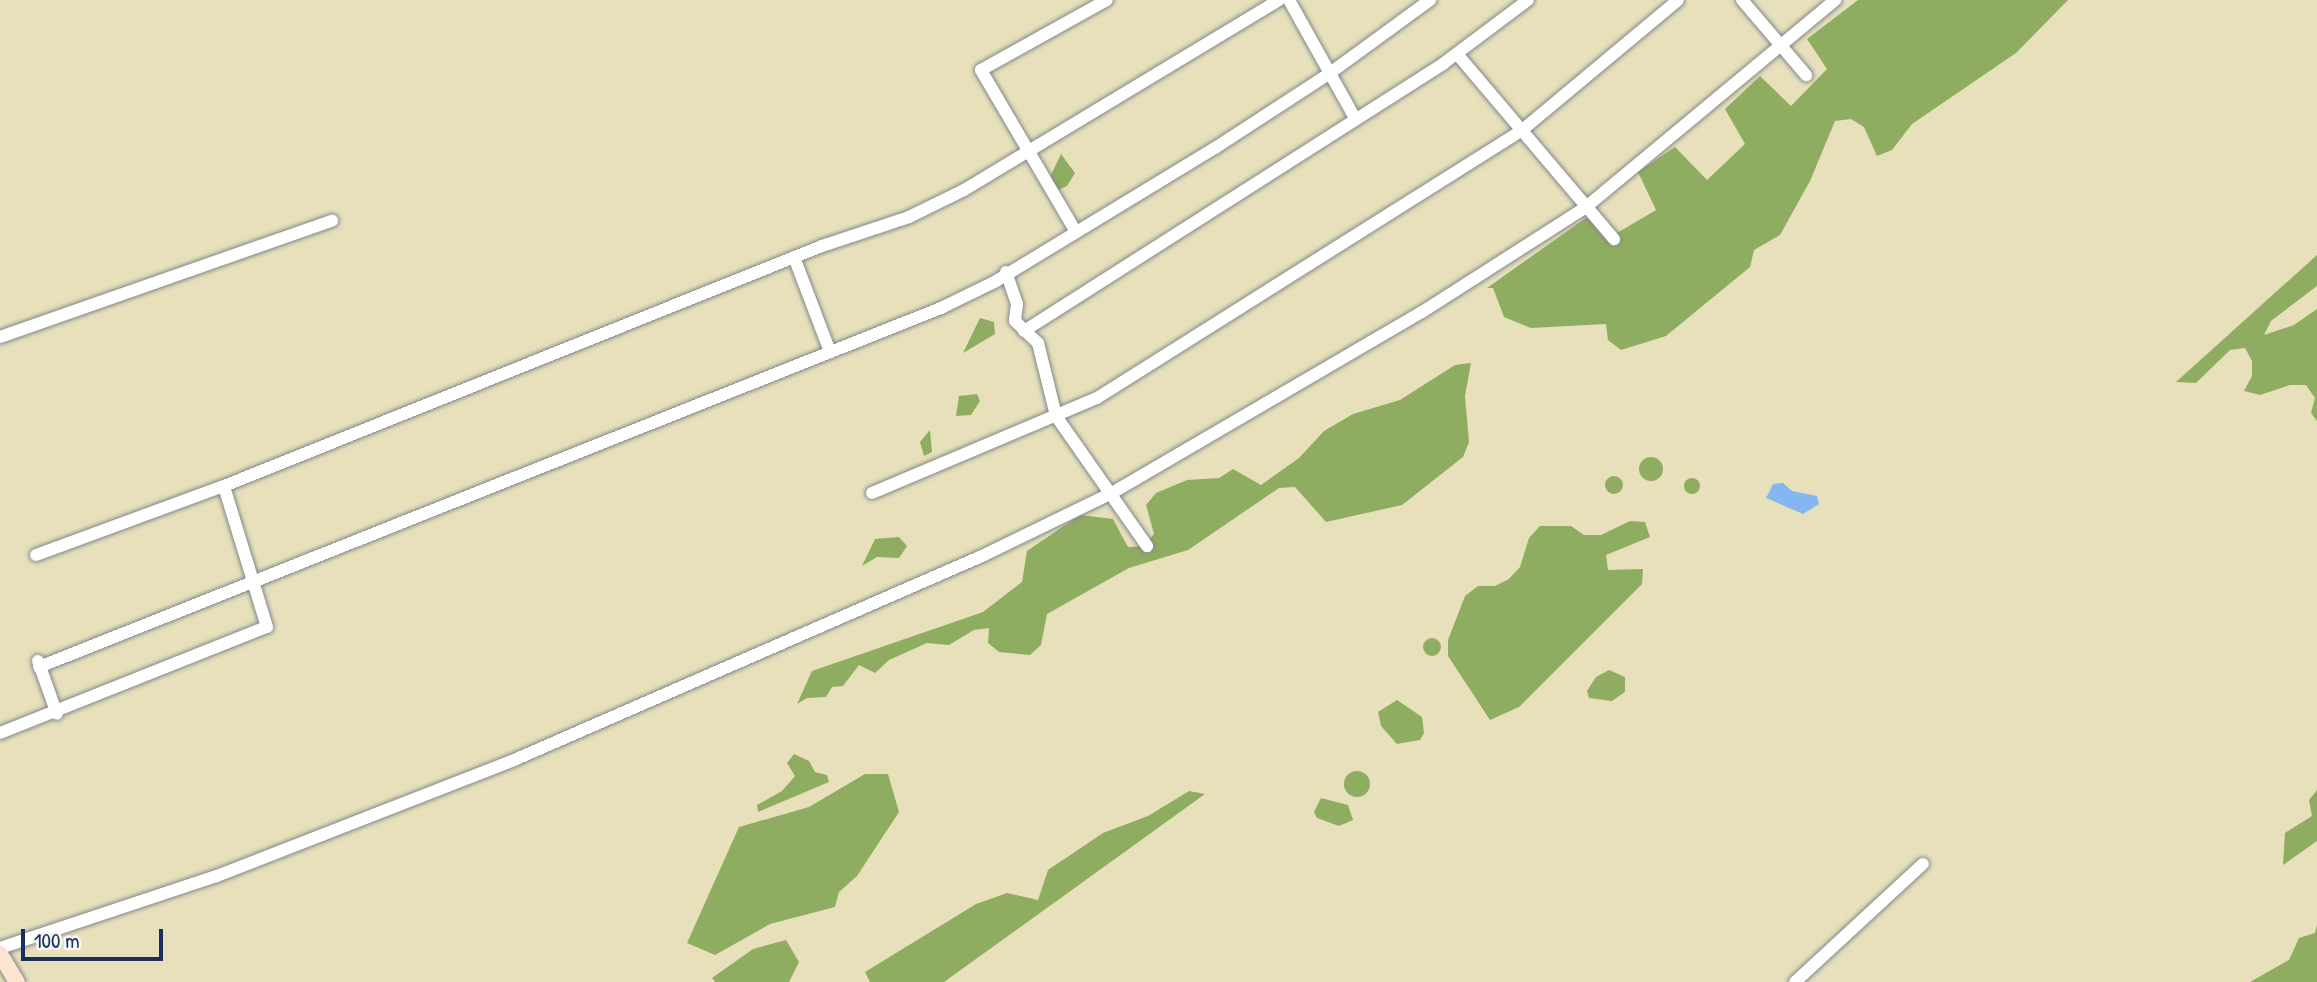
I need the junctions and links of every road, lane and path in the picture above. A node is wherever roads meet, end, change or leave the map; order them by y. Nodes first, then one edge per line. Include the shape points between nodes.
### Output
1 (1107, 0) edge
2 (1279, 0) edge
3 (1289, 0) edge
4 (1430, 0) edge
5 (1528, 0) edge
6 (1678, 0) edge
7 (1742, 0) edge
8 (1835, 0) edge
9 (1780, 45) junction
10 (1457, 54) junction
11 (1330, 73) junction
12 (1806, 75) dead end
13 (1355, 118) junction
14 (1521, 131) junction
15 (1026, 153) junction
16 (1587, 207) junction
17 (332, 221) dead end
18 (1076, 232) junction
19 (1614, 239) dead end
20 (794, 257) junction
21 (1002, 274) junction
22 (1024, 331) junction
23 (0, 337) edge
24 (829, 349) junction
25 (1056, 416) junction
26 (224, 486) junction
27 (872, 493) dead end
28 (1112, 493) junction
29 (1147, 546) dead end
30 (36, 555) dead end
31 (252, 579) junction
32 (57, 714) junction
33 (0, 733) edge
34 (1923, 864) dead end
35 (0, 948) edge
36 (0, 954) edge
37 (17, 982) edge
38 (1796, 982) edge

1 - 15 street via 981,70
2 - 15 street
3 - 11 street
4 - 11 street
5 - 10 street
6 - 14 street
7 - 9 street
8 - 9 street
9 - 12 street
9 - 16 street
10 - 13 street
10 - 14 street
11 - 13 street
11 - 18 street
13 - 22 street
14 - 16 street
14 - 25 street via 1097,398
15 - 18 street
15 - 20 street via 909,217
16 - 19 street
16 - 28 street via 1422,312
17 - 23 street
18 - 21 street
20 - 24 street
20 - 26 street
21 - 22 street via 1017,304 1016,321
21 - 24 street via 941,308
22 - 25 street via 1038,343
24 - 31 street
25 - 27 street
25 - 28 street
26 - 30 street
26 - 31 street
28 - 29 street
28 - 35 street via 926,581 514,760 217,876
31 - 32 street via 267,627
31 - 32 street via 38,664
32 - 33 street
34 - 38 street
36 - 37 main road

